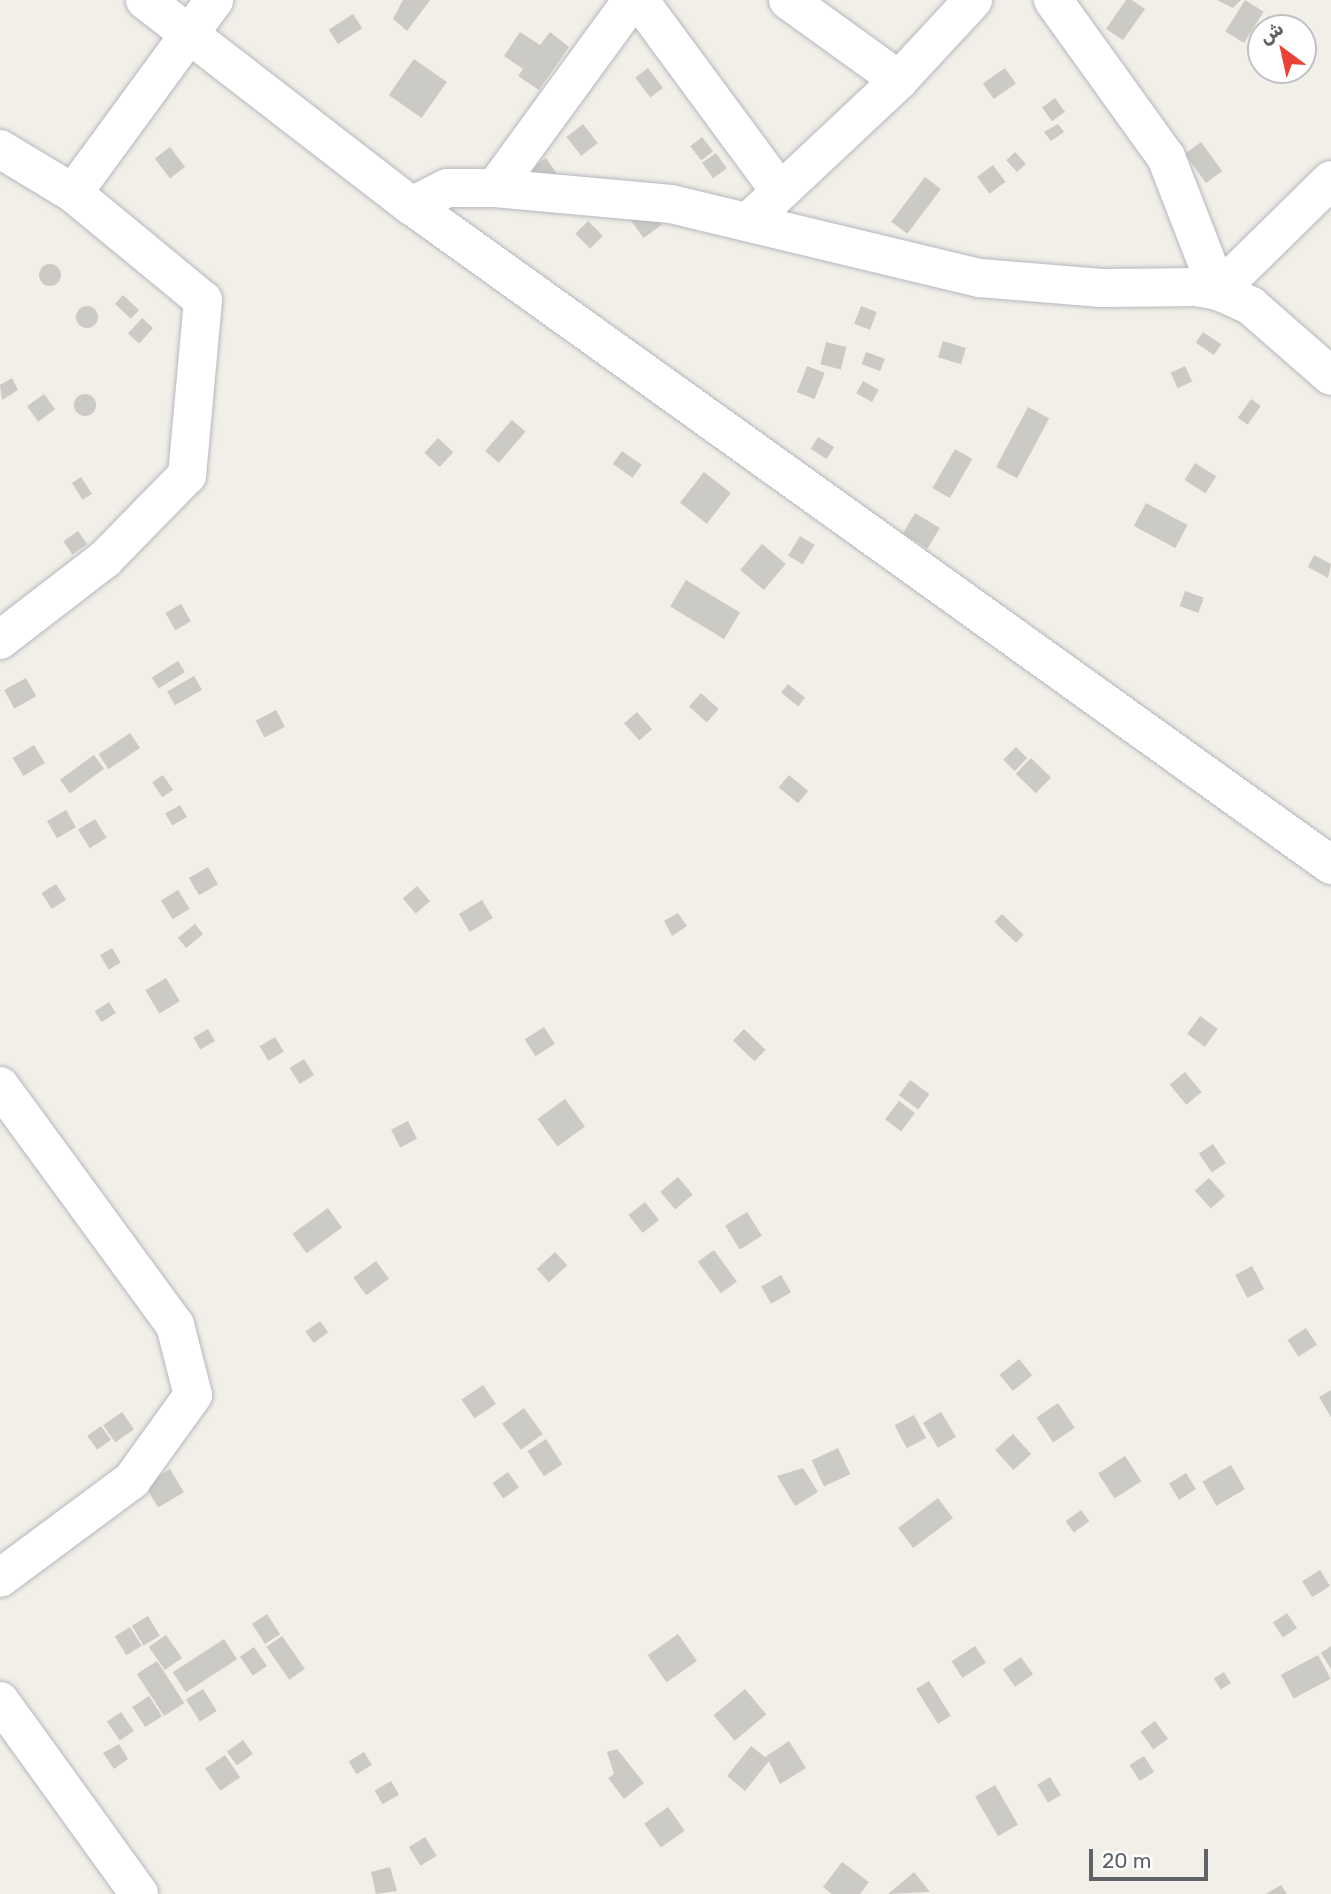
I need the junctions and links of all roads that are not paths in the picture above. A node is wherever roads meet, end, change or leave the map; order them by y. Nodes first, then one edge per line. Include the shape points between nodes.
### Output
1 (145, 0) edge
2 (214, 0) edge
3 (632, 0) edge
4 (639, 0) edge
5 (788, 0) edge
6 (973, 0) edge
7 (1053, 0) edge
8 (191, 36) junction
9 (899, 80) junction
10 (0, 149) edge
11 (1331, 180) edge
12 (495, 188) junction
13 (780, 191) junction
14 (73, 192) junction
15 (412, 206) junction
16 (748, 222) junction
17 (1218, 291) junction
18 (1331, 376) edge
19 (6, 626) edge
20 (1331, 865) edge
21 (0, 1086) edge
22 (0, 1578) edge
23 (0, 1701) edge
24 (139, 1894) edge

1 - 8 street
2 - 8 street
3 - 12 street
4 - 13 street
5 - 9 street
6 - 9 street
7 - 17 street via 1166,157
8 - 14 street
8 - 15 street
9 - 13 street
10 - 14 street
11 - 17 street
12 - 15 street via 447,188
12 - 16 street via 671,204
13 - 16 street
14 - 19 street via 203,300 187,475 105,559
15 - 20 street
16 - 17 street via 980,278
17 - 18 street via 1251,306
21 - 22 street via 175,1325 192,1395 132,1480
23 - 24 street

